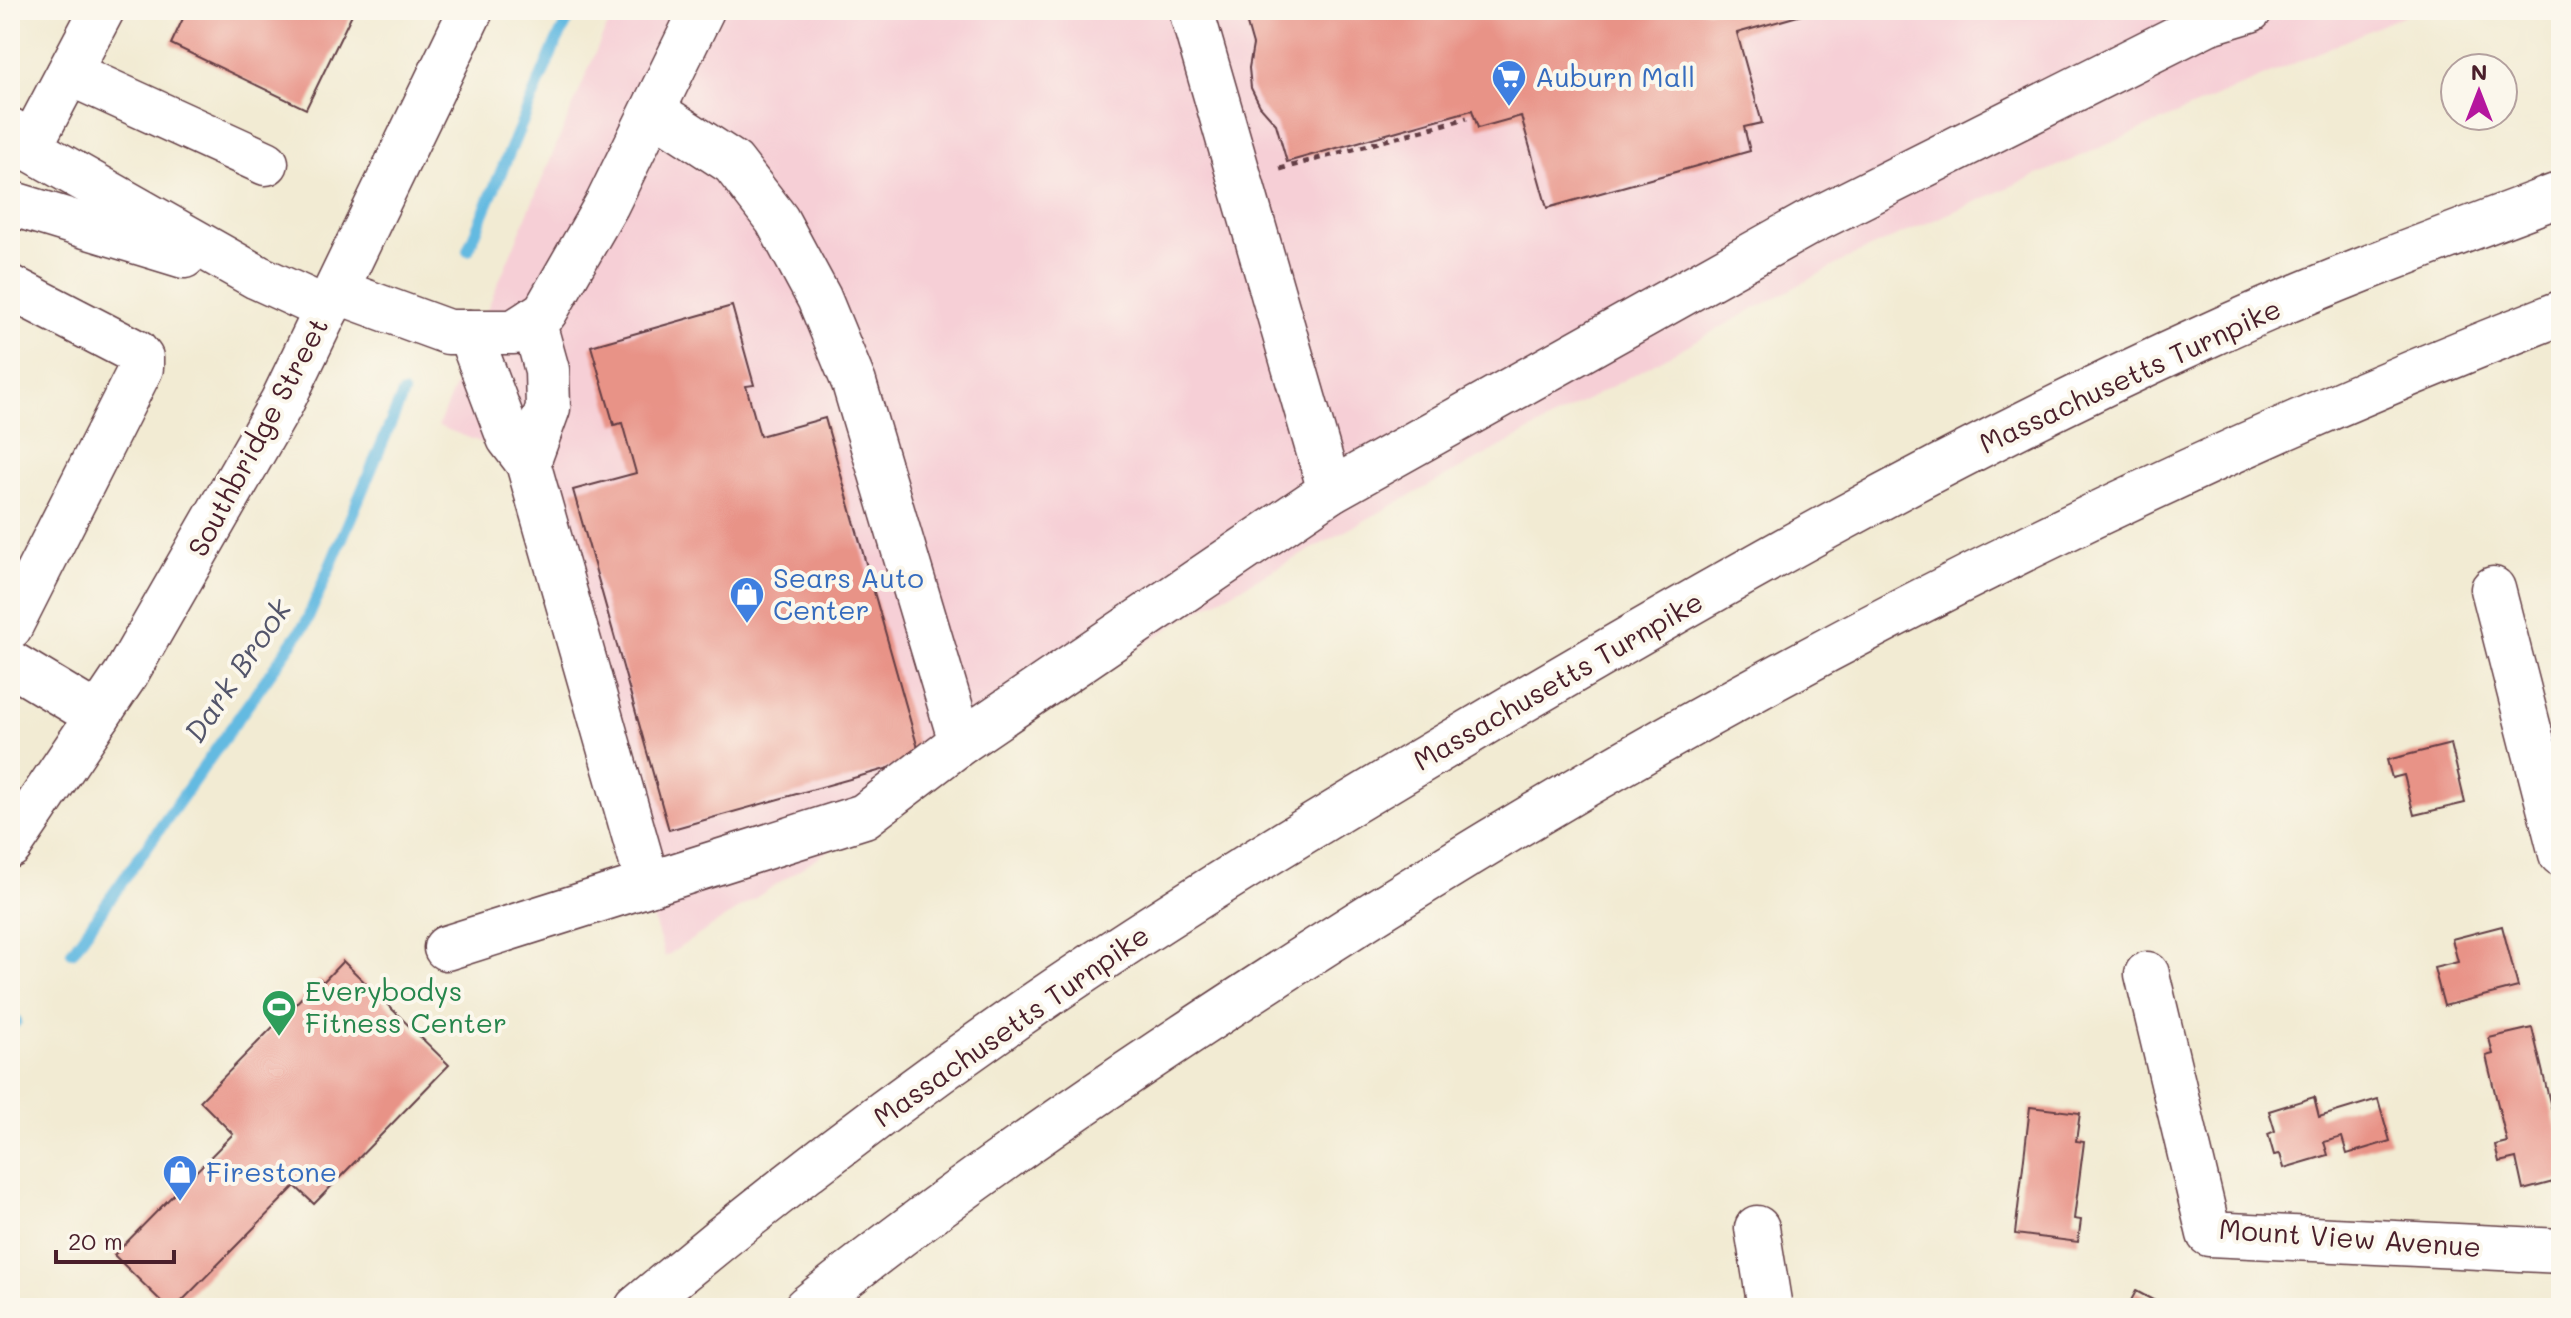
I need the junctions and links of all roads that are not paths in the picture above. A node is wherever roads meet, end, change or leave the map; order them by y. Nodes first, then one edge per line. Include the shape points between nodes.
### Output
1 (102, 10) edge
2 (471, 10) edge
3 (702, 10) edge
4 (1191, 10) edge
5 (2250, 10) edge
6 (69, 73) junction
7 (653, 111) junction
8 (20, 139) edge
9 (266, 163) dead end
10 (2561, 194) edge
11 (13, 200) edge
12 (257, 277) junction
13 (10, 287) edge
14 (331, 300) junction
15 (2561, 313) edge
16 (533, 320) junction
17 (469, 332) junction
18 (528, 463) junction
19 (1330, 491) junction
20 (2493, 589) dead end
21 (10, 627) edge
22 (10, 663) edge
23 (98, 716) junction
24 (961, 742) junction
25 (10, 846) edge
26 (2561, 854) edge
27 (648, 884) junction
28 (446, 948) dead end
29 (2147, 974) dead end
30 (1757, 1228) dead end
31 (2561, 1251) edge
32 (637, 1308) edge
33 (806, 1308) edge
34 (1770, 1308) edge

1 - 6 main road
2 - 14 main road, Southbridge Street
3 - 7 main road
4 - 19 main road
5 - 19 main road via 2207,23 1807,224
6 - 8 main road
6 - 9 main road
7 - 16 main road via 545,312
7 - 24 main road via 733,163 777,220 819,298 854,383
8 - 12 main road
10 - 32 main road, Massachusetts Turnpike via 2293,299 2075,397 1642,630 1319,822 1036,1003 713,1244
11 - 12 main road
12 - 14 main road
13 - 21 main road via 136,352 141,368
14 - 17 main road via 448,332
14 - 23 main road, Southbridge Street via 282,402
15 - 33 main road via 2342,402 2029,546 1631,756 1385,905 1147,1060
16 - 17 main road via 514,332
16 - 18 main road via 547,370 548,408
17 - 18 main road via 509,438
18 - 27 main road
19 - 24 main road
20 - 26 main road
22 - 23 main road
23 - 25 main road, Southbridge Street
24 - 27 main road via 864,816
27 - 28 main road
29 - 31 main road, Mount View Avenue via 2209,1234
30 - 34 main road

